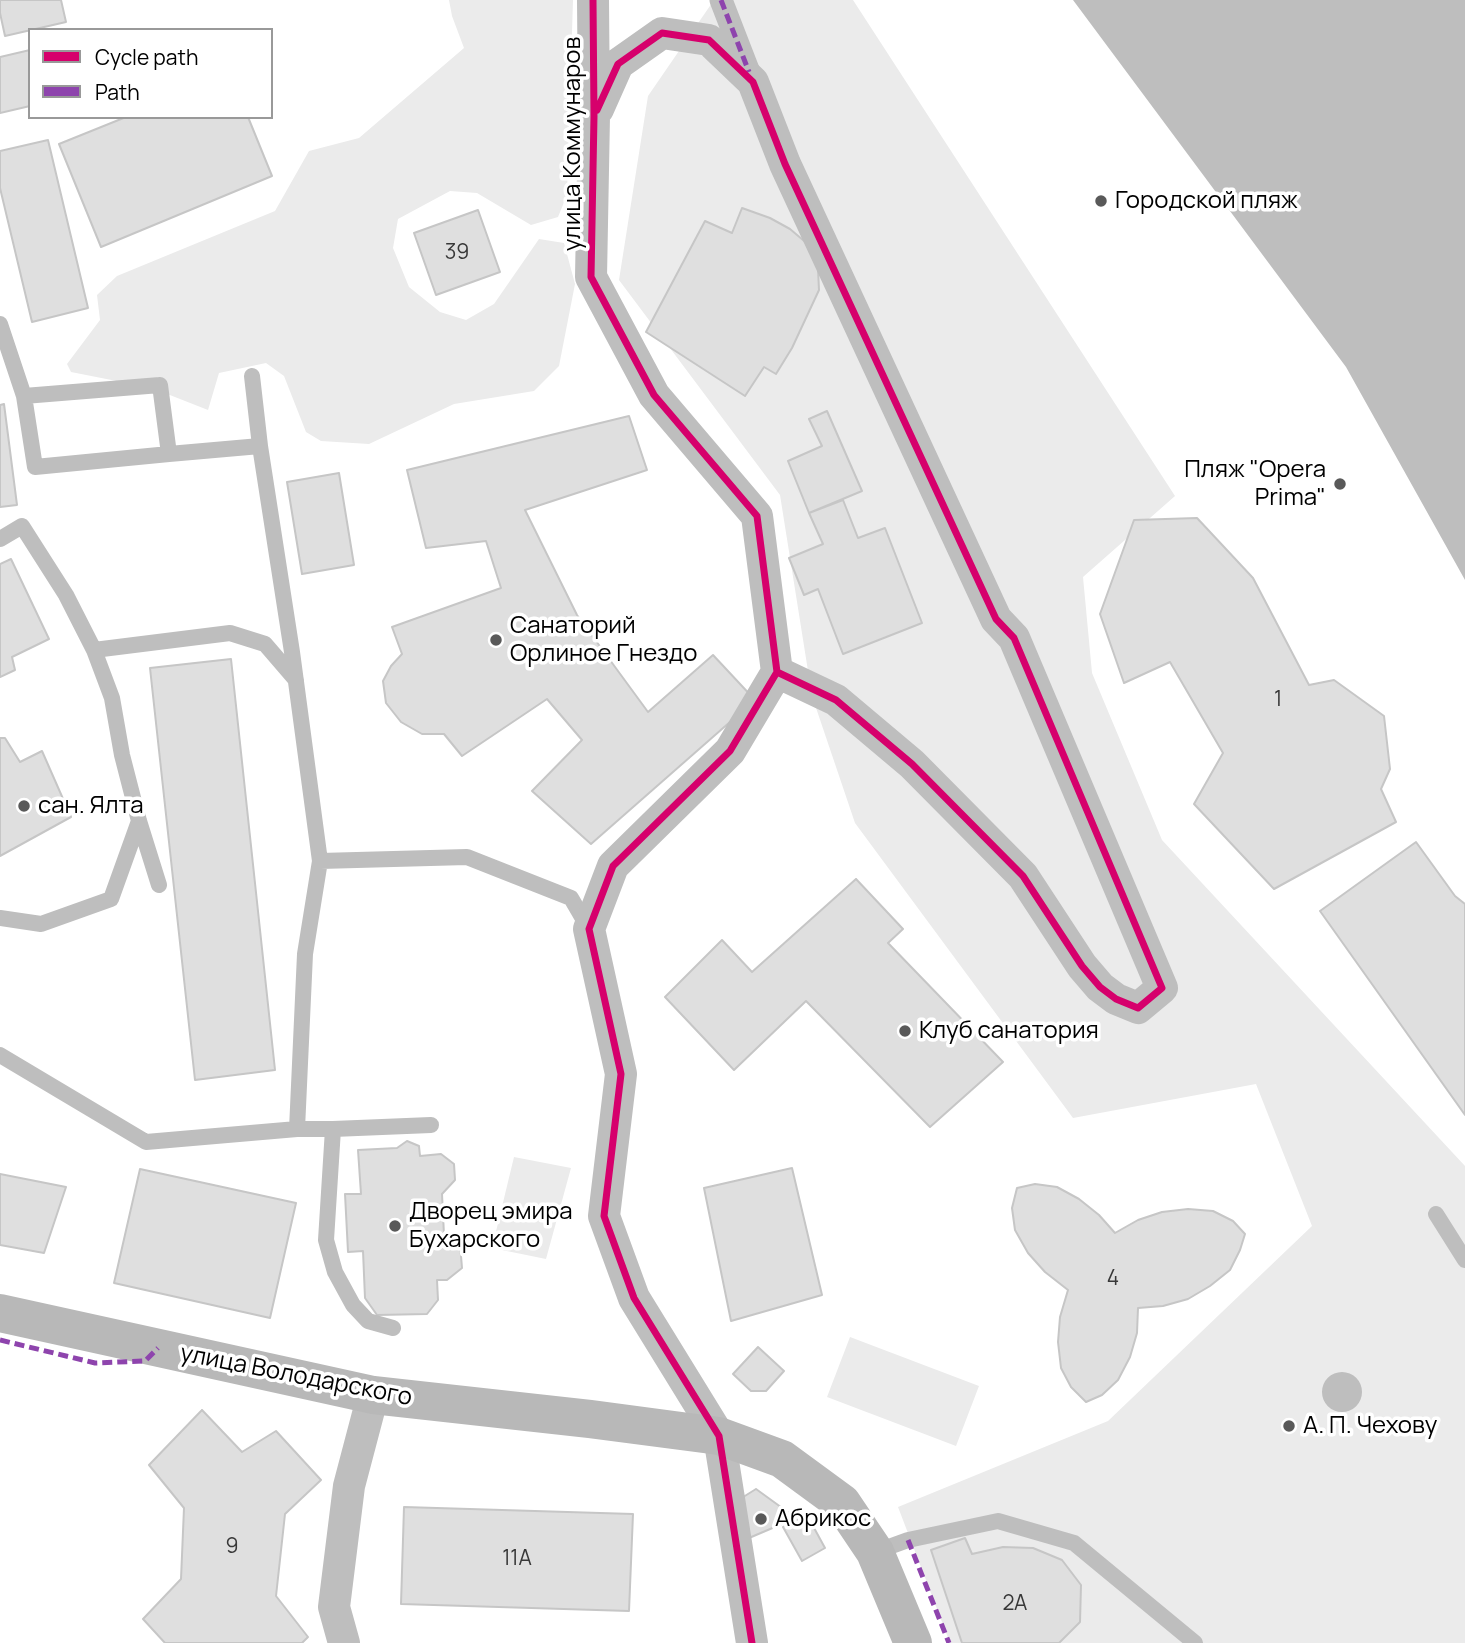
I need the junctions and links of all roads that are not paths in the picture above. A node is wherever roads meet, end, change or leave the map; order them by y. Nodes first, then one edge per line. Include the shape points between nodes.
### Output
1 (593, 0) edge
2 (721, 0) edge
3 (753, 82) junction
4 (594, 116) junction
5 (0, 324) edge
6 (252, 376) dead end
7 (24, 396) junction
8 (260, 446) junction
9 (169, 454) junction
10 (0, 539) edge
11 (93, 650) junction
12 (777, 673) junction
13 (296, 680) junction
14 (139, 821) junction
15 (320, 862) junction
16 (159, 885) dead end
17 (0, 918) edge
18 (589, 929) junction
19 (0, 1055) edge
20 (431, 1125) dead end
21 (297, 1129) junction
22 (333, 1129) junction
23 (1436, 1214) dead end
24 (1465, 1260) edge
25 (0, 1313) edge
26 (393, 1328) dead end
27 (373, 1395) junction
28 (719, 1436) junction
29 (875, 1552) junction
30 (344, 1643) edge
31 (752, 1643) edge
32 (913, 1643) edge
33 (1195, 1643) edge

1 - 4 street, улица Коммунаров
2 - 3 street
3 - 4 street via 709,40 662,33 618,64
3 - 12 street via 785,164 996,619 1014,638 1162,988 1138,1008 1100,987 1023,876 912,764 835,700
4 - 12 street, улица Коммунаров via 591,277 654,395 757,516
5 - 7 lane
6 - 8 lane
7 - 9 lane via 160,385
7 - 9 lane via 35,467
8 - 9 lane
8 - 13 lane
10 - 11 lane via 22,526
11 - 13 lane via 230,634 265,644
11 - 14 lane via 112,698
12 - 18 street via 730,751 613,866
13 - 15 lane
14 - 16 lane
14 - 17 lane via 111,899 41,924
15 - 18 lane via 467,857 571,898
15 - 21 lane via 305,954
18 - 28 street via 621,1074 604,1216 634,1298
19 - 21 lane via 146,1142
20 - 22 lane
21 - 22 lane
22 - 26 lane via 326,1240 335,1272 353,1305 368,1321
23 - 24 lane
25 - 27 main road, улица Володарского
27 - 28 main road, улица Володарского
27 - 30 street via 349,1486 334,1606
28 - 29 main road via 782,1459 812,1480 842,1503
28 - 31 street
29 - 32 main road
29 - 33 lane via 908,1540 998,1521 1074,1543

